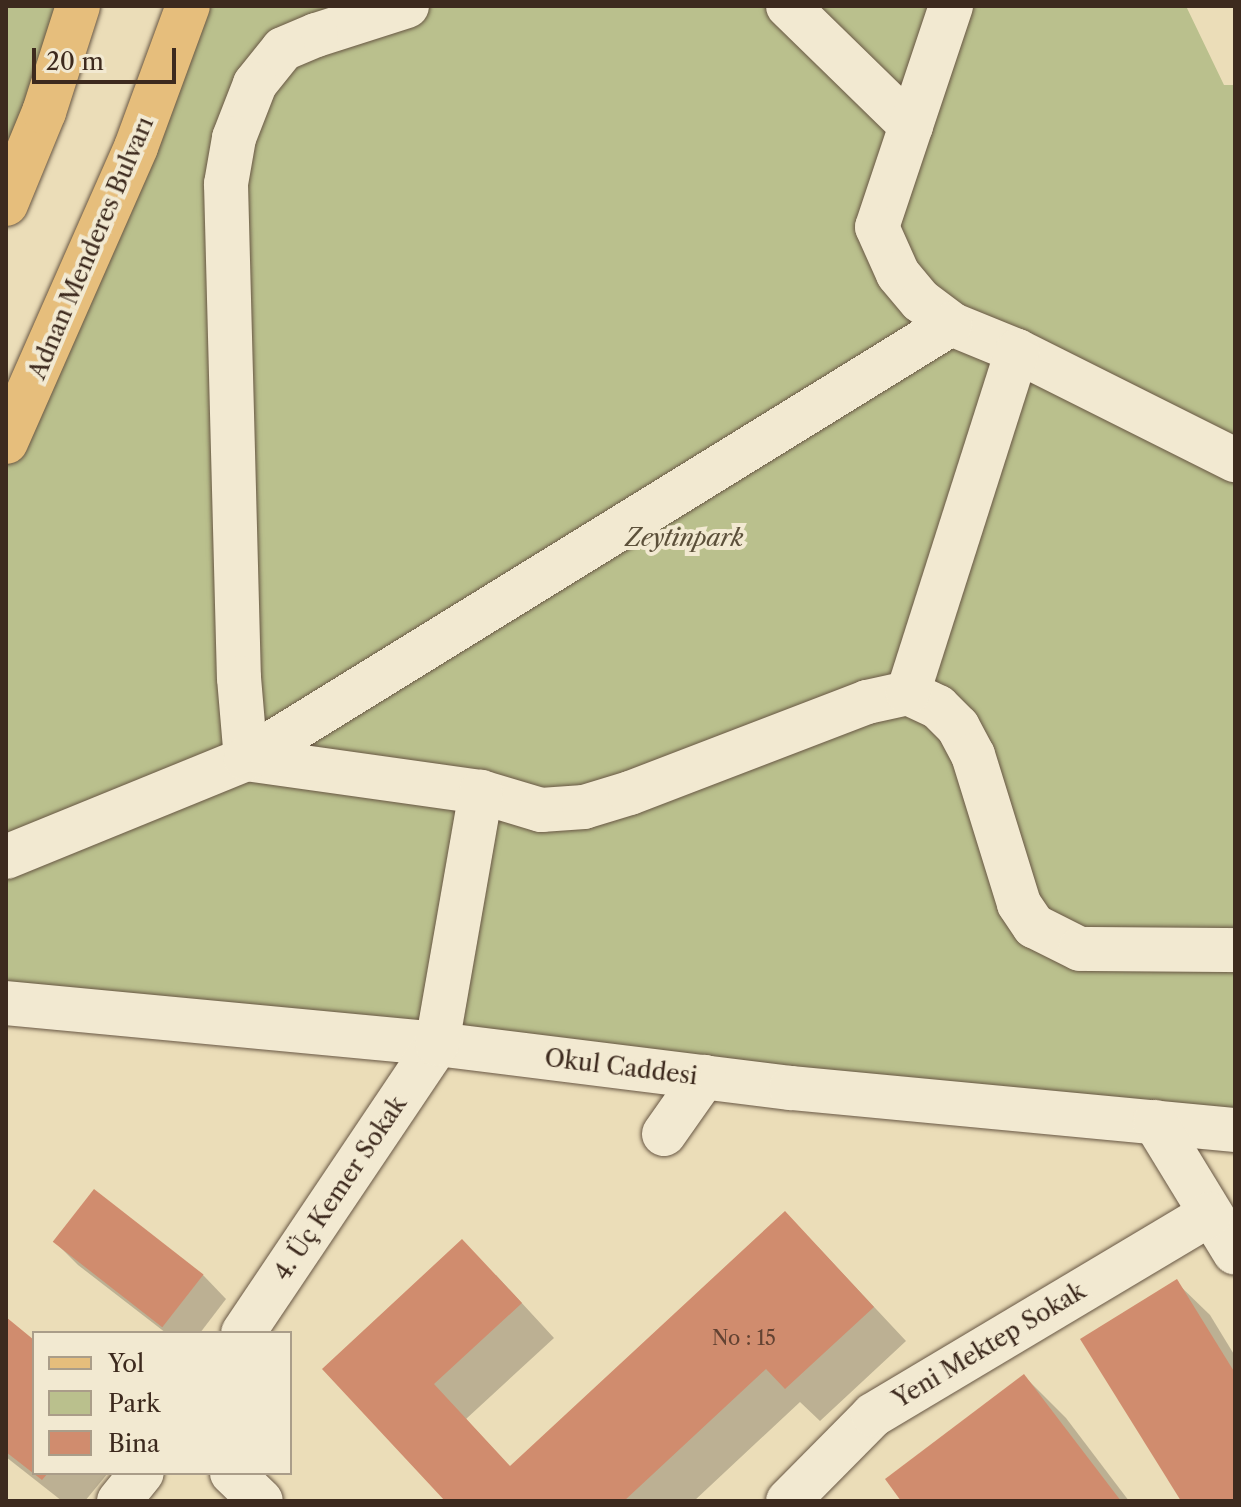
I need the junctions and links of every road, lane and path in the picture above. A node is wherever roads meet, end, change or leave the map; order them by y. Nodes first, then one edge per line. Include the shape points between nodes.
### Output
1 (78, 6) edge
2 (188, 6) edge
3 (407, 6) edge
4 (788, 6) edge
5 (951, 6) edge
6 (911, 126) junction
7 (6, 204) edge
8 (951, 324) junction
9 (1017, 351) junction
10 (6, 442) edge
11 (1235, 460) edge
12 (908, 693) junction
13 (246, 759) junction
14 (481, 792) junction
15 (6, 857) edge
16 (1235, 950) edge
17 (6, 1003) edge
18 (437, 1044) junction
19 (704, 1077) junction
20 (1155, 1122) junction
21 (1235, 1130) edge
22 (664, 1134) dead end
23 (1210, 1214) junction
24 (1235, 1253) edge
25 (244, 1331) edge
26 (140, 1475) edge
27 (234, 1475) edge
28 (119, 1501) edge
29 (261, 1501) edge
30 (788, 1501) edge

1 - 7 main road via 44,112
2 - 10 main road, Adnan Menderes Bulvarı via 136,147
3 - 13 street via 283,49 255,84 234,138 226,184 239,678
4 - 6 street
5 - 6 street
6 - 8 street via 877,227 898,274
8 - 9 street
8 - 13 street
9 - 11 street
9 - 12 street
12 - 14 street via 867,702 584,807 541,810
12 - 16 street via 938,707 958,727 973,755 1019,904 1034,926 1080,949
13 - 14 street
13 - 15 street
14 - 18 street
17 - 18 street, Okul Caddesi
18 - 19 street, Okul Caddesi
18 - 25 street, 4. Üç Kemer Sokak
19 - 20 street, Okul Caddesi
19 - 22 street
20 - 21 street, Okul Caddesi
20 - 23 street
23 - 24 street
23 - 30 street, Yeni Mektep Sokak via 873,1415
26 - 28 street
27 - 29 street

